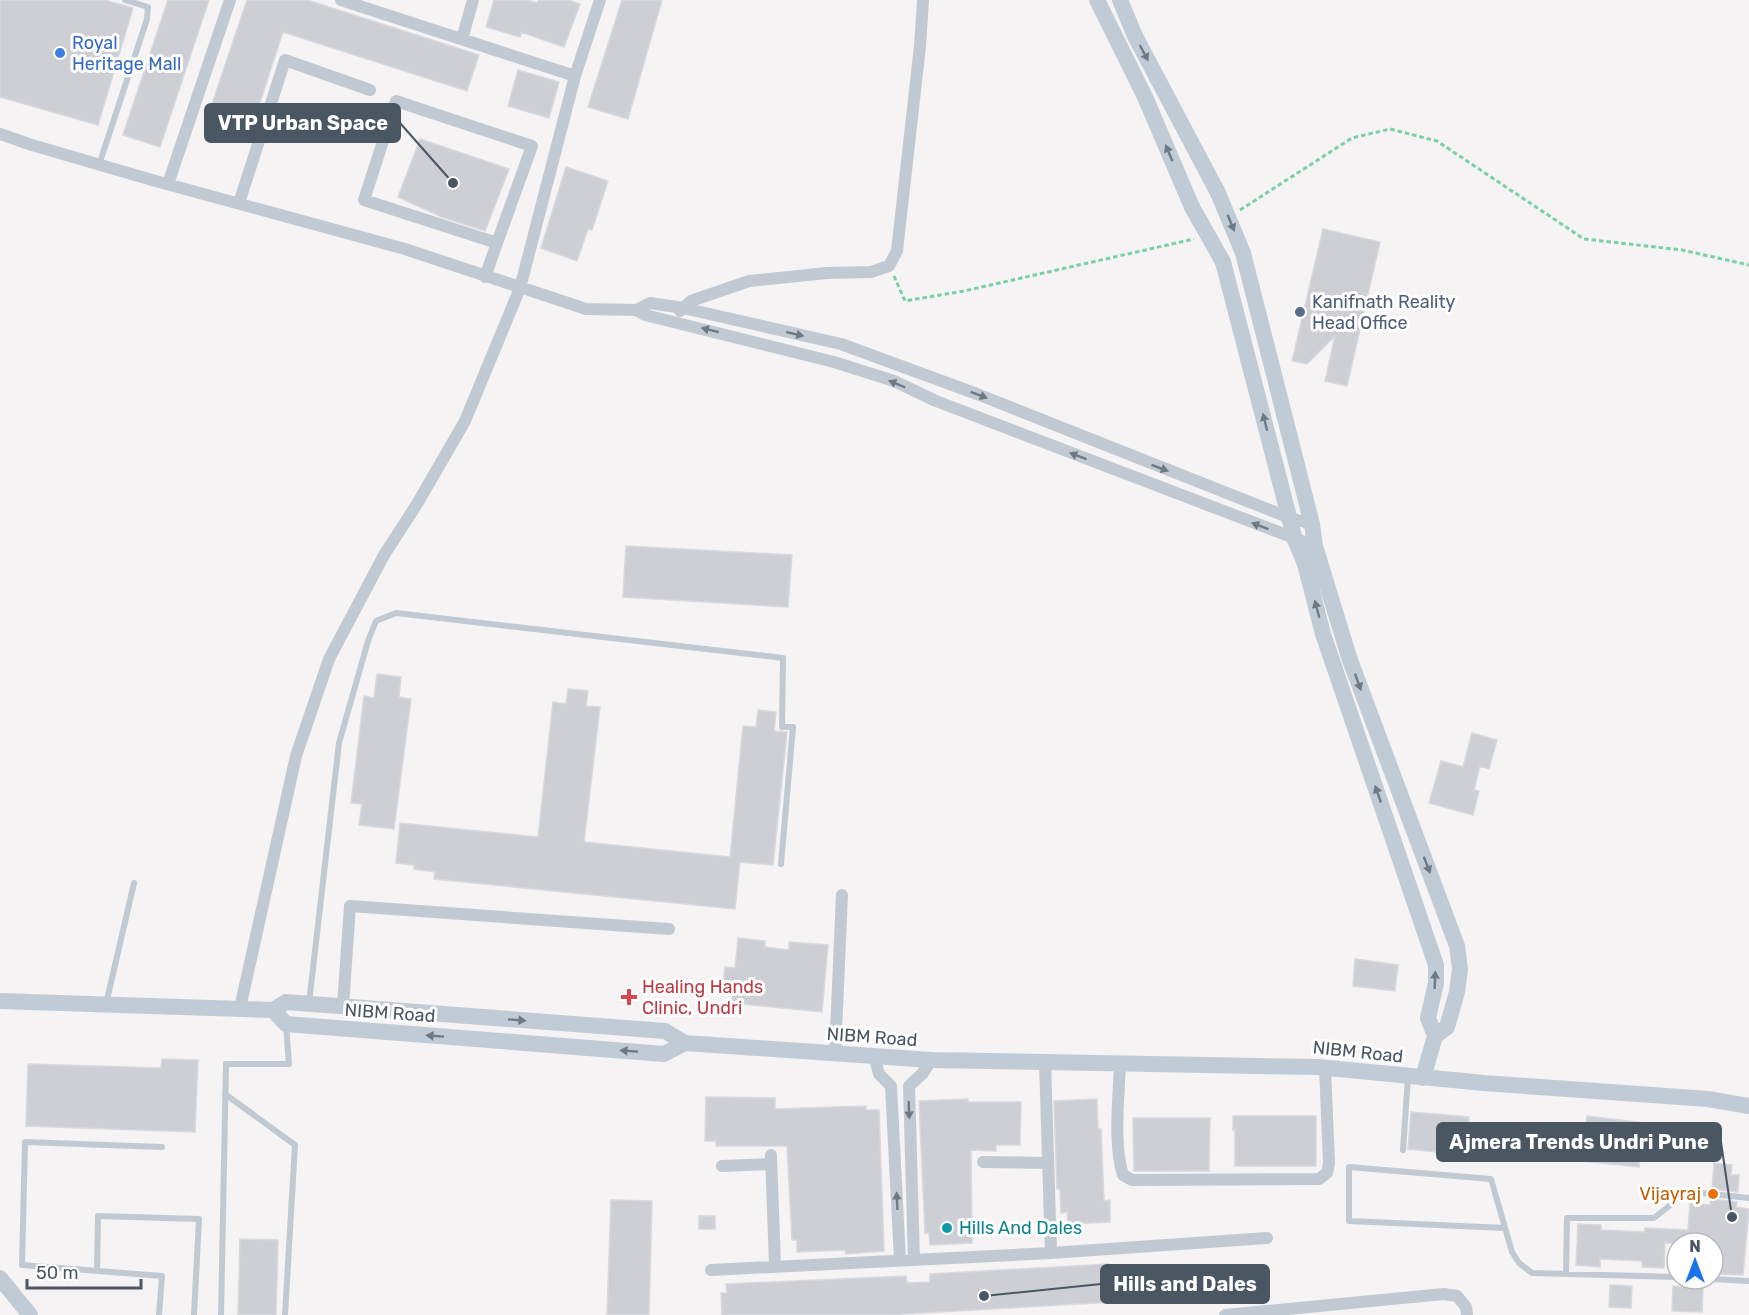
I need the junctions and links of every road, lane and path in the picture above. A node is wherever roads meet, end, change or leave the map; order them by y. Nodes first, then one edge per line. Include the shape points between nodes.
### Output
1 (125, 0) edge
2 (230, 0) edge
3 (341, 0) edge
4 (473, 0) edge
5 (600, 0) edge
6 (923, 0) edge
7 (1096, 0) edge
8 (1120, 0) edge
9 (462, 39) junction
10 (575, 76) junction
11 (370, 90) dead end
12 (0, 134) edge
13 (99, 165) junction
14 (168, 184) junction
15 (239, 203) junction
16 (1234, 214) dead end
17 (1195, 239) dead end
18 (497, 243) junction
19 (1749, 265) edge
20 (889, 266) junction
21 (485, 277) junction
22 (520, 288) junction
23 (683, 308) junction
24 (636, 310) junction
25 (670, 320) junction
26 (1290, 518) junction
27 (1312, 524) junction
28 (1295, 540) junction
29 (1315, 546) junction
30 (781, 864) dead end
31 (134, 883) dead end
32 (842, 895) dead end
33 (669, 929) dead end
34 (0, 1000) edge
35 (105, 1004) junction
36 (309, 1004) junction
37 (343, 1006) junction
38 (240, 1008) junction
39 (273, 1010) junction
40 (286, 1024) junction
41 (1435, 1036) junction
42 (685, 1043) junction
43 (835, 1054) junction
44 (874, 1056) junction
45 (931, 1060) junction
46 (1045, 1061) junction
47 (1120, 1062) junction
48 (1325, 1067) junction
49 (1416, 1077) junction
50 (225, 1094) junction
51 (1749, 1106) edge
52 (162, 1147) dead end
53 (1403, 1150) dead end
54 (982, 1162) dead end
55 (1047, 1163) junction
56 (722, 1166) dead end
57 (911, 1166) junction
58 (895, 1167) junction
59 (1749, 1198) edge
60 (1505, 1228) junction
61 (1267, 1238) dead end
62 (1051, 1252) junction
63 (900, 1260) junction
64 (914, 1260) junction
65 (775, 1266) junction
66 (711, 1270) dead end
67 (97, 1271) junction
68 (1566, 1274) junction
69 (1665, 1277) edge
70 (0, 1278) edge
71 (1725, 1280) edge
72 (1749, 1281) edge
73 (1256, 1313) edge
74 (30, 1315) edge
75 (159, 1315) edge
76 (194, 1315) edge
77 (221, 1315) edge
78 (285, 1315) edge
79 (1225, 1315) edge
80 (1467, 1315) edge

1 - 13 lane via 148,7 147,19
2 - 14 street
3 - 9 street
4 - 9 street
5 - 10 street
6 - 20 street via 897,251
26 -> 7 street, bridge via 1223,262 1192,207 1145,97
8 -> 27 street, bridge via 1218,193 1244,253
9 - 10 street
10 - 22 street
11 - 15 street via 285,60
12 - 13 street
13 - 14 street
14 - 15 street
15 - 21 street via 405,249
16 - 19 path via 1352,138 1390,129 1437,141 1584,239 1682,250
17 - 20 path via 905,301
18 - 18 street via 532,146 396,101 364,200
18 - 21 street
20 - 23 street via 872,272 749,281 691,301
21 - 22 street
22 - 24 street via 586,309
22 - 38 street via 465,421 384,555 329,659 296,756
23 - 24 street via 650,303
23 - 25 street
23 -> 26 street via 842,344
24 - 25 street
28 -> 25 street via 936,401 894,381
26 - 27 street
26 - 28 street
27 - 29 street
28 - 29 street
41 -> 28 street via 1428,1018 1437,983 1436,965 1323,634
29 -> 41 street via 1350,660 1457,946 1457,992 1447,1027
30 - 36 lane via 793,726 782,726 783,658 396,613 376,621 339,743
31 - 35 lane
32 - 43 street
33 - 37 street via 350,906
34 - 35 street
35 - 38 street
36 - 37 street
36 - 39 street via 286,1002
37 -> 42 street via 665,1031
38 - 39 street
39 - 40 street
42 -> 40 street, NIBM Road via 664,1054
40 - 50 lane via 289,1064 226,1064
41 - 49 street
42 - 43 street, NIBM Road
43 - 44 street, NIBM Road
44 - 45 street, NIBM Road
44 - 58 street via 879,1074 891,1086
45 - 46 street, NIBM Road
45 -> 57 street via 909,1086
46 - 47 street, NIBM Road
46 - 55 street
47 - 48 street, NIBM Road
47 - 48 street via 1120,1166 1123,1175 1132,1180 1319,1179 1327,1173 1329,1163
48 - 49 street, NIBM Road
49 - 51 street, NIBM Road
49 - 53 lane
50 - 77 lane
50 - 78 lane via 295,1145
52 - 67 lane via 25,1142 22,1265
54 - 55 street
55 - 62 street
56 - 65 street via 771,1159
57 - 58 street
57 - 64 street
63 -> 58 street
59 - 68 lane via 1684,1194 1654,1218 1568,1218
60 - 60 lane via 1491,1179 1349,1167 1349,1221
60 - 68 lane via 1519,1263 1532,1273
61 - 62 street
62 - 64 street
63 - 64 street
63 - 65 street
65 - 66 street
67 - 75 lane via 162,1276
67 - 76 lane via 98,1216 200,1219
68 - 69 lane
70 - 74 street
71 - 72 lane
73 - 79 street
73 - 80 street via 1444,1294 1457,1296

